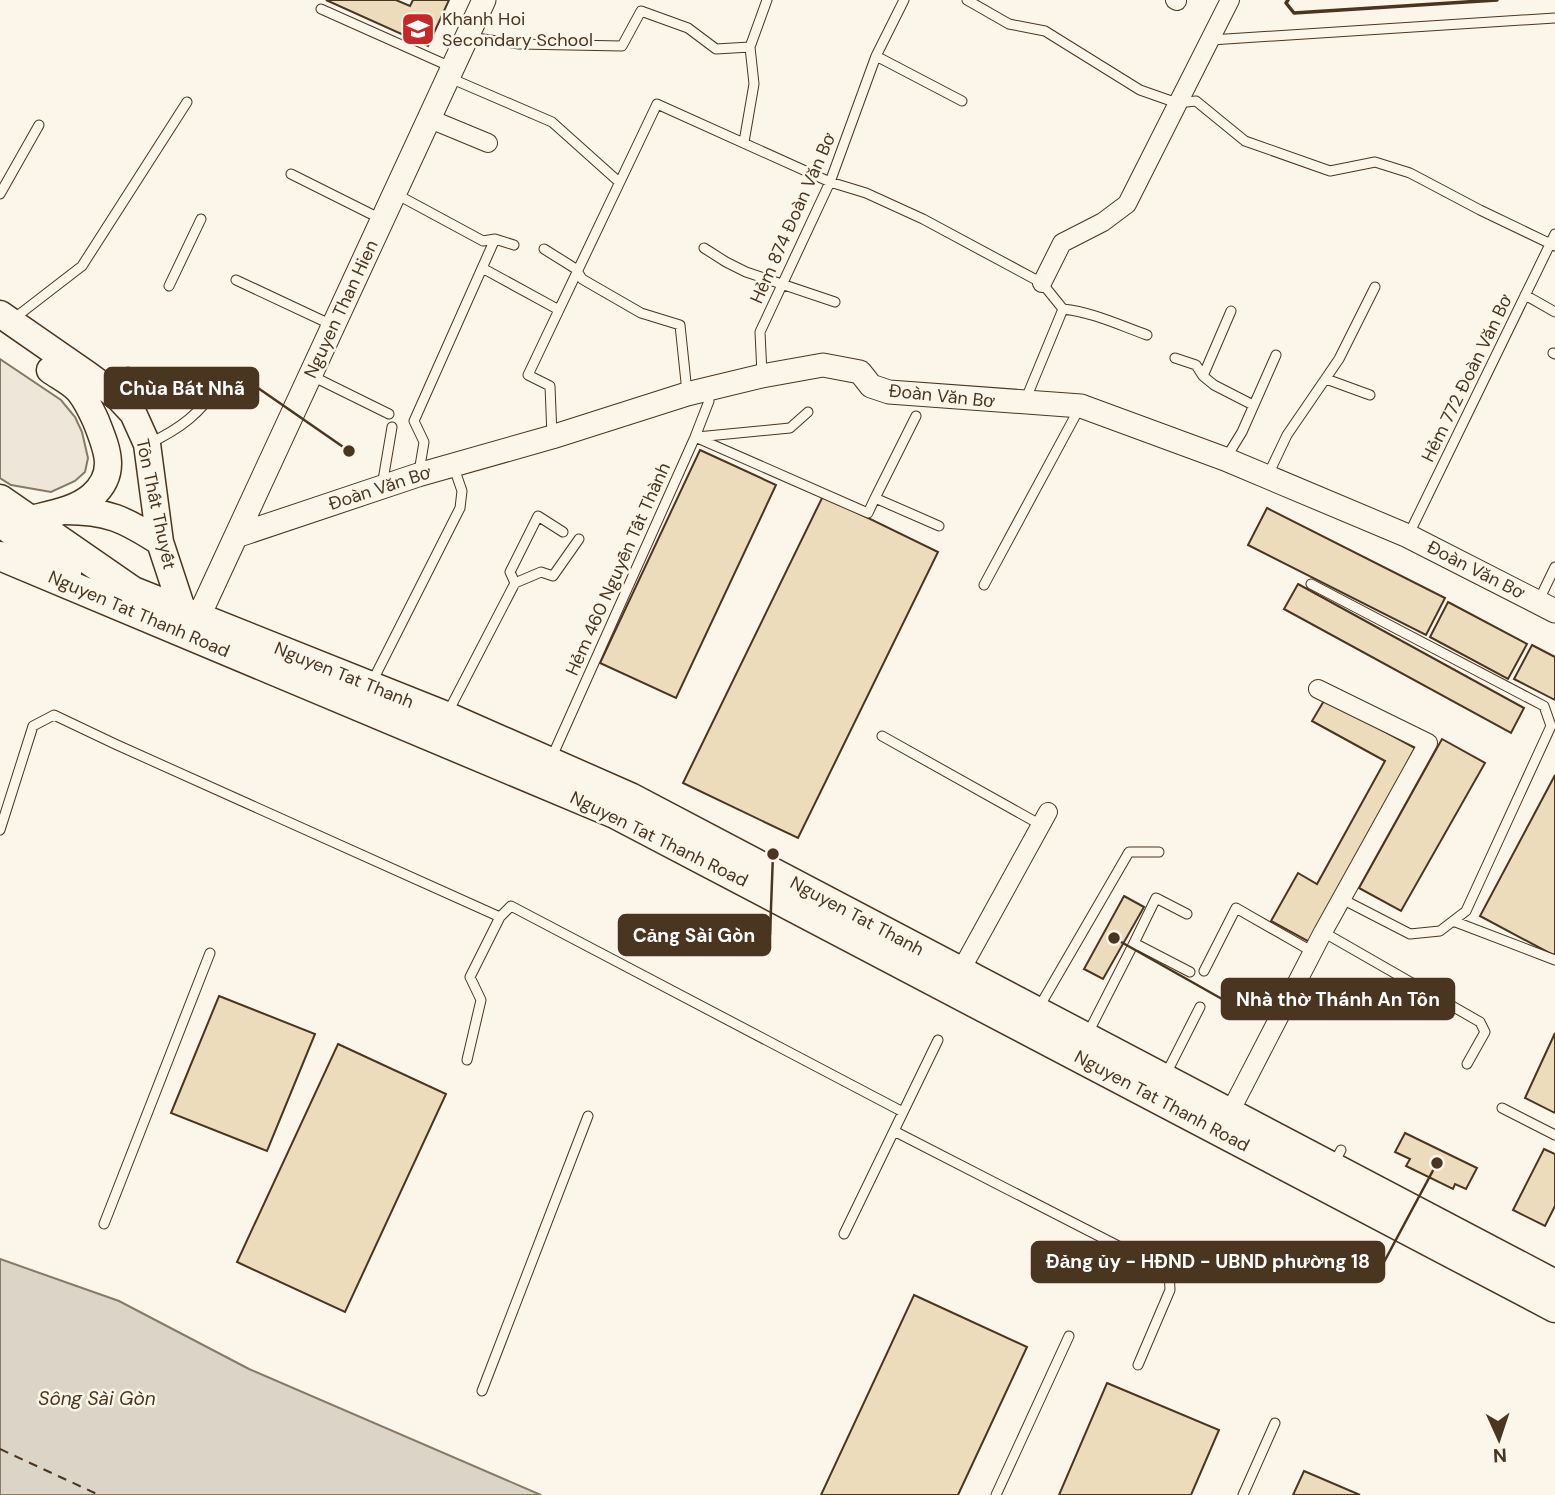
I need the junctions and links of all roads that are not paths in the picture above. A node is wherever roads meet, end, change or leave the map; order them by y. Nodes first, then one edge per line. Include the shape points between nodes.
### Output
1 (484, 0) edge
2 (767, 0) edge
3 (904, 0) edge
4 (967, 0) edge
5 (1230, 0) edge
6 (321, 9) dead end
7 (1555, 18) edge
8 (467, 37) junction
9 (1211, 40) junction
10 (750, 47) junction
11 (876, 56) junction
12 (451, 72) junction
13 (962, 101) dead end
14 (187, 102) dead end
15 (1177, 103) junction
16 (429, 119) junction
17 (39, 125) dead end
18 (744, 142) junction
19 (488, 143) dead end
20 (291, 174) dead end
21 (830, 182) junction
22 (620, 183) junction
23 (0, 194) edge
24 (395, 194) junction
25 (201, 219) dead end
26 (383, 220) junction
27 (1555, 234) edge
28 (495, 239) junction
29 (513, 245) dead end
30 (1553, 245) edge
31 (704, 248) dead end
32 (544, 249) dead end
33 (484, 269) junction
34 (577, 272) junction
35 (236, 279) dead end
36 (1042, 283) junction
37 (782, 285) junction
38 (169, 286) dead end
39 (1375, 287) dead end
40 (1525, 295) junction
41 (835, 302) dead end
42 (1063, 309) junction
43 (559, 310) junction
44 (1231, 311) dead end
45 (1555, 312) edge
46 (4, 324) edge
47 (333, 326) junction
48 (1147, 335) dead end
49 (1276, 355) dead end
50 (1175, 358) dead end
51 (128, 372) dead end
52 (311, 375) junction
53 (762, 376) junction
54 (1203, 376) junction
55 (1326, 379) junction
56 (221, 383) dead end
57 (697, 392) junction
58 (1370, 395) dead end
59 (118, 397) junction
60 (1024, 403) junction
61 (1253, 405) junction
62 (1081, 406) junction
63 (808, 412) dead end
64 (389, 414) dead end
65 (916, 416) dead end
66 (392, 427) dead end
67 (552, 437) junction
68 (695, 437) junction
69 (147, 444) junction
70 (1225, 459) junction
71 (453, 464) junction
72 (418, 475) junction
73 (1267, 477) junction
74 (382, 488) junction
75 (876, 498) junction
76 (0, 499) edge
77 (63, 510) junction
78 (31, 519) junction
79 (0, 523) edge
80 (939, 526) dead end
81 (563, 532) dead end
82 (236, 536) junction
83 (1408, 536) junction
84 (579, 539) dead end
85 (160, 542) junction
86 (0, 556) edge
87 (1555, 567) edge
88 (515, 583) junction
89 (1311, 584) dead end
90 (984, 585) dead end
91 (103, 600) junction
92 (1547, 606) edge
93 (191, 615) junction
94 (370, 685) junction
95 (1318, 689) dead end
96 (446, 716) junction
97 (882, 736) dead end
98 (550, 761) junction
99 (1044, 818) joint
100 (0, 830) edge
101 (1159, 852) dead end
102 (1342, 899) junction
103 (1187, 914) dead end
104 (500, 916) junction
105 (1453, 921) junction
106 (1323, 932) junction
107 (1134, 943) junction
108 (1312, 952) junction
109 (211, 953) dead end
110 (1555, 960) edge
111 (961, 970) junction
112 (1204, 971) dead end
113 (1190, 972) dead end
114 (1200, 1007) dead end
115 (1037, 1010) junction
116 (1086, 1036) junction
117 (938, 1040) dead end
118 (467, 1060) dead end
119 (1467, 1064) dead end
120 (1164, 1077) junction
121 (1502, 1108) dead end
122 (903, 1112) junction
123 (1230, 1112) junction
124 (588, 1116) dead end
125 (894, 1131) junction
126 (1555, 1135) edge
127 (104, 1224) dead end
128 (844, 1234) dead end
129 (1555, 1283) edge
130 (1555, 1308) edge
131 (1069, 1336) dead end
132 (1138, 1365) dead end
133 (482, 1391) dead end
134 (1275, 1423) dead end
135 (996, 1495) edge
136 (1243, 1495) edge

1 - 8 street, Nguyen Than Hien
2 - 10 lane
3 - 11 lane, Hẻm 874 Đoàn Văn Bơ
4 - 15 lane via 1009,24 1045,32 1140,89
5 - 9 street
6 - 12 lane
7 - 9 lane
8 - 10 lane via 519,44 622,46 641,11 688,28 716,49
8 - 12 street, Nguyen Than Hien
9 - 15 street
10 - 18 lane via 754,84
11 - 13 lane
11 - 21 lane, Hẻm 874 Đoàn Văn Bơ
12 - 16 street, Nguyen Than Hien
12 - 22 lane via 552,122
14 - 46 lane via 82,266
15 - 30 lane via 1196,101 1245,141 1330,171 1375,162 1410,173
15 - 36 street via 1127,204 1062,243
16 - 19 street
16 - 24 street, Nguyen Than Hien
17 - 23 lane
18 - 21 lane
18 - 22 lane via 657,104
20 - 26 lane
21 - 36 lane via 923,219
21 - 37 lane, Hẻm 874 Đoàn Văn Bơ
22 - 34 lane
24 - 26 street, Nguyen Than Hien
24 - 28 lane via 483,241
25 - 38 lane
26 - 47 street, Nguyen Than Hien
27 - 30 lane, Hẻm 772 Đoàn Văn Bơ
28 - 29 lane
28 - 33 lane
30 - 40 lane, Hẻm 772 Đoàn Văn Bơ
31 - 37 lane
32 - 34 lane
33 - 43 lane
33 - 72 lane via 414,421 425,442
34 - 43 lane
34 - 57 lane, Hẻm 460 Nguyễn Tất Thành via 641,313 680,325
35 - 47 lane
36 - 42 lane
37 - 41 lane
37 - 53 lane, Hẻm 874 Đoàn Văn Bơ via 760,332
39 - 55 lane
40 - 45 lane
40 - 83 lane, Hẻm 772 Đoàn Văn Bơ
42 - 48 lane via 1088,312
42 - 60 lane
43 - 67 lane via 528,375 550,386
44 - 54 lane
46 - 59 main road, Tôn Thất Thuyết
46 - 77 main road via 77,389 108,452 104,481 92,496
47 - 52 street, Nguyen Than Hien
49 - 61 lane
50 - 54 lane via 1196,365
51 - 59 lane
52 - 64 lane
52 - 82 street, Nguyen Than Hien
53 - 57 street, Đoàn Văn Bơ
53 - 60 street, Đoàn Văn Bơ via 823,365 860,372 871,386 889,392
54 - 61 lane
55 - 58 lane
55 - 73 lane via 1287,435
56 - 69 lane via 202,409
57 - 67 street, Đoàn Văn Bơ
57 - 68 lane, Hẻm 460 Nguyễn Tất Thành via 709,401
59 - 69 main road, Tôn Thất Thuyết via 133,413
60 - 62 street, Đoàn Văn Bơ
61 - 70 lane
62 - 70 street, Đoàn Văn Bơ
62 - 90 lane
63 - 68 lane via 790,428
65 - 75 lane
66 - 74 lane
67 - 71 street, Đoàn Văn Bơ
68 - 75 lane via 868,513
68 - 98 lane, Hẻm 460 Nguyễn Tất Thành
69 - 85 main road, Tôn Thất Thuyết
70 - 73 street, Đoàn Văn Bơ
71 - 72 street, Đoàn Văn Bơ
71 - 94 lane via 462,491 460,508
72 - 74 street, Đoàn Văn Bơ
73 - 83 street, Đoàn Văn Bơ
74 - 82 street, Đoàn Văn Bơ
75 - 80 lane
76 - 78 main road, Nguyen Tat Thanh
77 - 78 main road
77 - 85 main road via 117,516
78 - 93 main road, Nguyen Tat Thanh via 134,591
79 - 91 main road
81 - 88 lane via 538,516 510,572
82 - 93 street, Nguyen Than Hien
83 - 92 street, Đoàn Văn Bơ
84 - 88 lane via 553,576 541,572
85 - 93 main road, Tôn Thất Thuyết
86 - 91 main road, Nguyen Tat Thanh Road
87 - 92 lane
88 - 96 lane
89 - 105 lane via 1544,706 1551,726 1466,911
91 - 130 main road, Nguyen Tat Thanh Road via 615,814
93 - 94 main road, Nguyen Tat Thanh
94 - 96 main road, Nguyen Tat Thanh
95 - 102 street via 1428,743
96 - 98 main road, Nguyen Tat Thanh
97 - 99 lane
98 - 111 main road, Nguyen Tat Thanh via 693,829
99 - 111 street
100 - 104 lane via 33,726 54,715
101 - 115 lane via 1129,852
102 - 105 lane via 1410,933 1440,931
102 - 106 street
103 - 107 lane via 1156,898
104 - 118 lane via 470,978 481,1000
104 - 122 lane via 512,906
105 - 110 lane
106 - 108 street
106 - 119 lane via 1480,1022 1485,1032
107 - 113 lane
107 - 116 lane
108 - 112 lane via 1236,908
108 - 123 street
109 - 127 lane
111 - 115 main road, Nguyen Tat Thanh
114 - 120 lane
115 - 116 main road, Nguyen Tat Thanh
116 - 120 main road, Nguyen Tat Thanh
117 - 122 lane
120 - 123 main road, Nguyen Tat Thanh
121 - 126 lane
122 - 125 lane
123 - 129 main road, Nguyen Tat Thanh via 1337,1158
124 - 133 lane
125 - 128 lane
125 - 132 lane via 1169,1272 1170,1290
131 - 135 lane
134 - 136 lane

